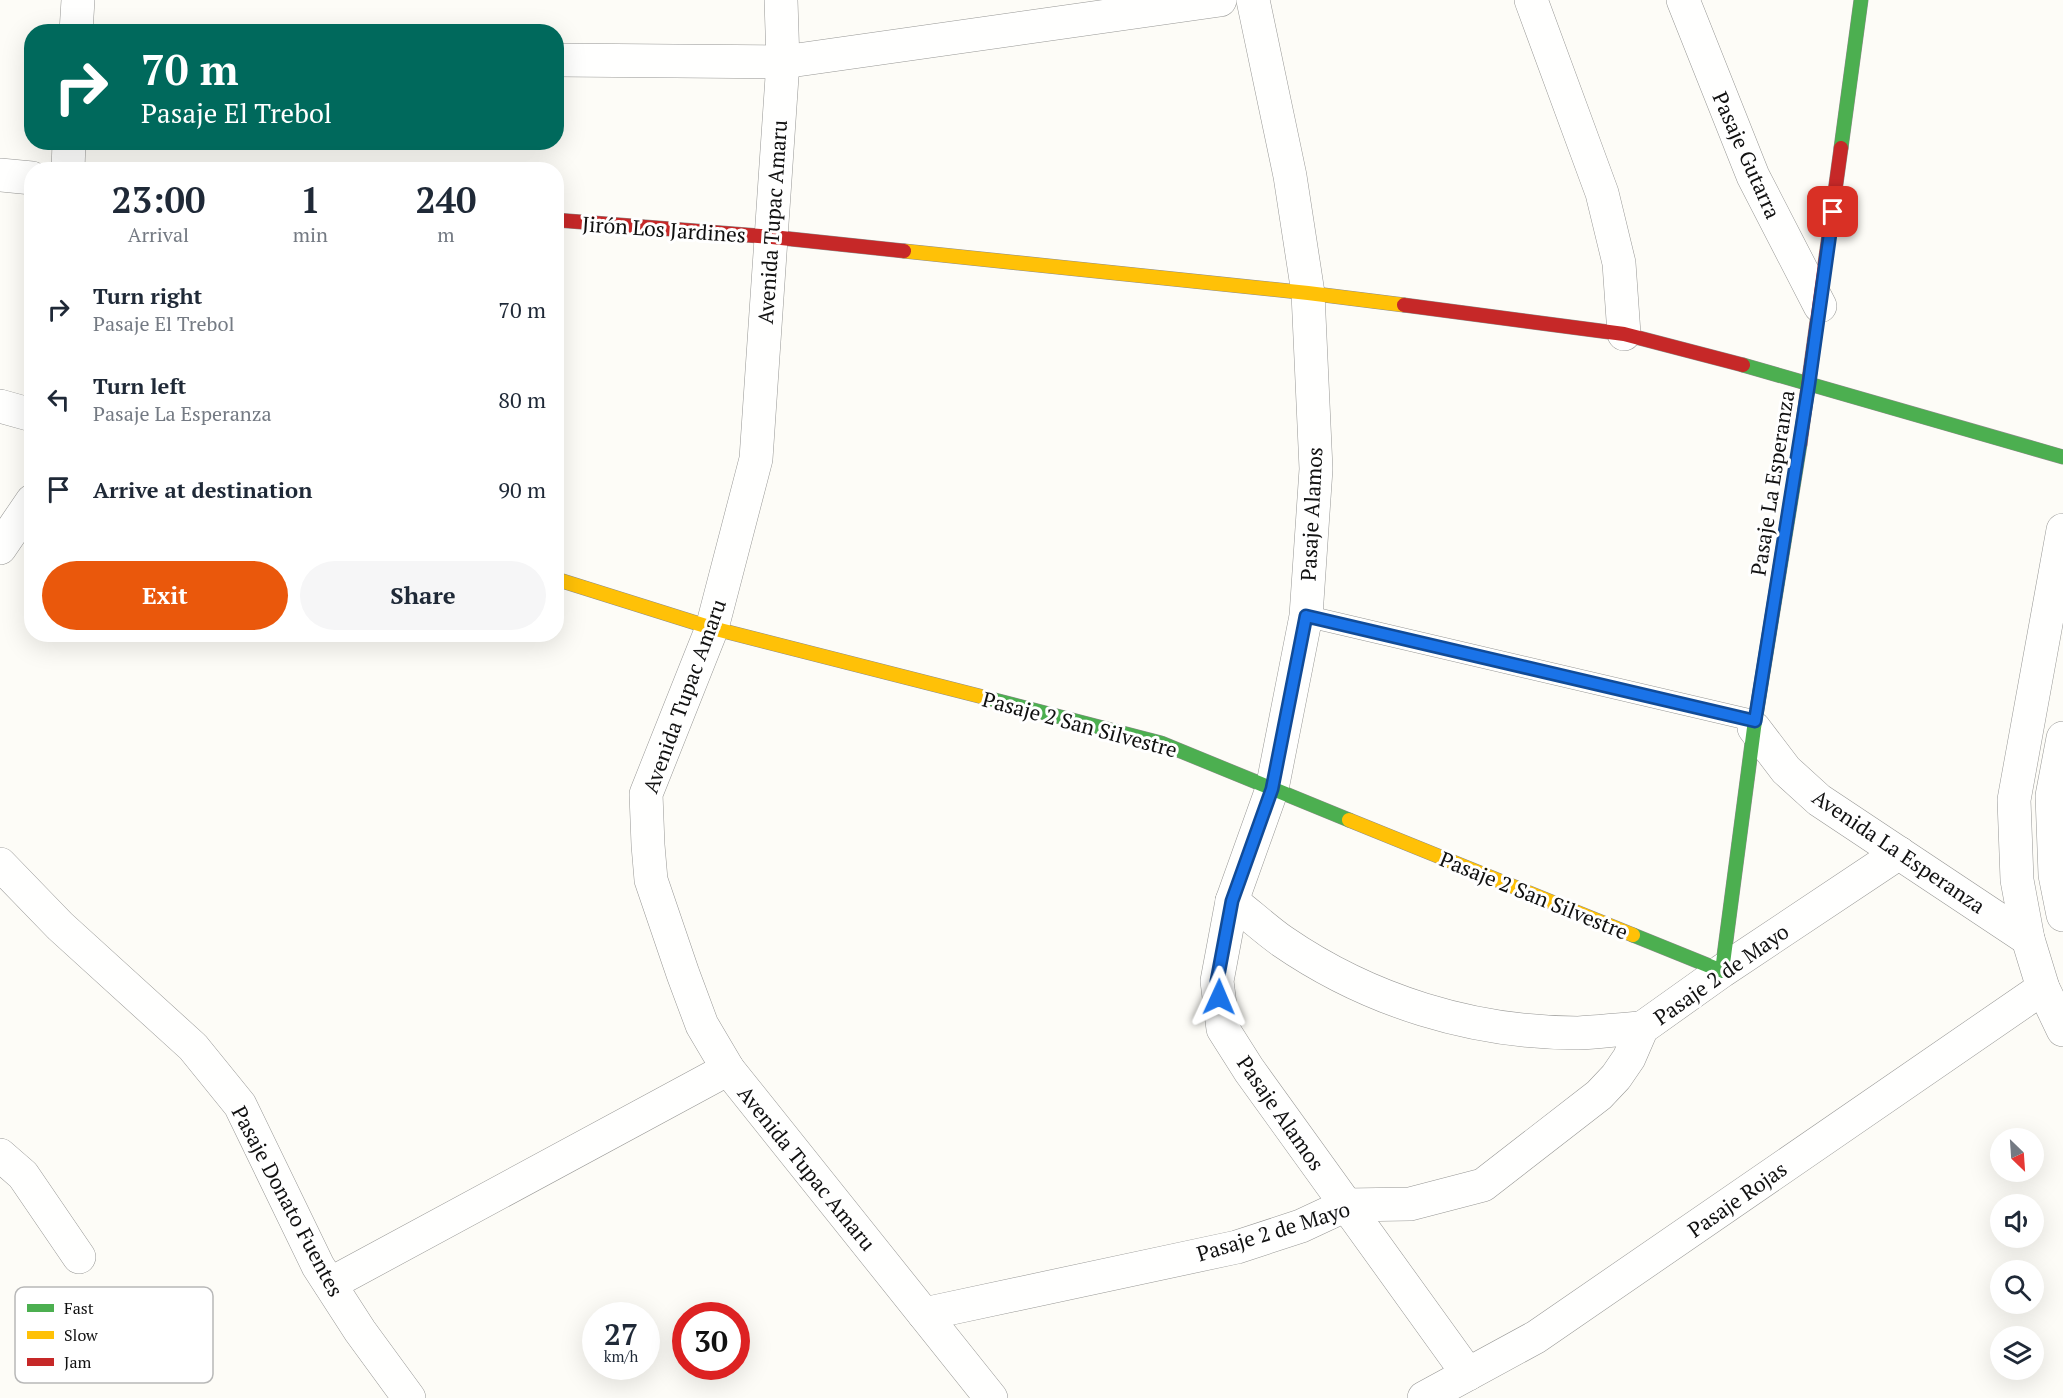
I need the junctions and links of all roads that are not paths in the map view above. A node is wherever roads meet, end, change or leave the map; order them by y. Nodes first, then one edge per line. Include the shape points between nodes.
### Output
1 (78, 0) edge
2 (781, 0) edge
3 (1220, 0) edge
4 (1253, 0) edge
5 (1531, 0) edge
6 (1683, 0) edge
7 (1861, 0) edge
8 (76, 24) edge
9 (564, 60) edge
10 (783, 62) junction
11 (0, 175) edge
12 (24, 177) edge
13 (564, 221) edge
14 (772, 237) junction
15 (1308, 293) junction
16 (1820, 306) junction
17 (1624, 334) junction
18 (1809, 383) junction
19 (0, 406) edge
20 (24, 413) edge
21 (2063, 457) edge
22 (24, 513) edge
23 (2063, 530) edge
24 (0, 548) edge
25 (564, 582) edge
26 (1306, 616) junction
27 (712, 628) junction
28 (1755, 725) junction
29 (2063, 738) edge
30 (1272, 789) junction
31 (1899, 853) junction
32 (0, 864) edge
33 (1232, 901) junction
34 (2063, 915) edge
35 (2028, 939) junction
36 (1722, 971) junction
37 (2043, 988) junction
38 (1642, 1028) junction
39 (2063, 1030) edge
40 (728, 1069) junction
41 (0, 1155) edge
42 (1346, 1205) junction
43 (79, 1257) dead end
44 (330, 1284) junction
45 (924, 1314) junction
46 (1468, 1374) junction
47 (409, 1398) edge
48 (991, 1398) edge
49 (1424, 1398) edge

1 - 8 street
2 - 10 street, Avenida Tupac Amaru
3 - 10 street
4 - 15 street, Pasaje Alamos via 1290,176
5 - 17 street via 1602,193 1618,263
6 - 16 street, Pasaje Gutarra via 1753,176
7 - 16 street, Pasaje La Esperanza
9 - 10 street
10 - 14 street, Avenida Tupac Amaru
11 - 12 street
13 - 14 street, Jirón Los Jardines
14 - 15 street, Jirón Los Jardines
14 - 27 street, Avenida Tupac Amaru via 756,459
15 - 17 street, Jirón Los Jardines
15 - 26 street, Pasaje Alamos via 1316,469
16 - 18 street, Pasaje La Esperanza
17 - 18 street, Jirón Los Jardines
18 - 21 street, Jirón Los Jardines
18 - 28 street, Pasaje La Esperanza
19 - 20 street
22 - 24 street
23 - 35 street, Avenida La Esperanza via 2014,800 2017,880
25 - 27 street, Pasaje 2 San Silvestre
26 - 28 lane
26 - 30 street, Pasaje Alamos
27 - 30 street, Pasaje 2 San Silvestre via 1161,743
27 - 40 street, Avenida Tupac Amaru via 646,794 651,880 702,1024
28 - 31 street, Avenida La Esperanza via 1786,770 1819,800
28 - 36 street, Pasaje La Esperanza
29 - 34 street via 2052,796 2055,875
30 - 33 street, Pasaje Alamos
30 - 36 street, Pasaje 2 San Silvestre
31 - 35 street, Avenida La Esperanza
31 - 36 street, Pasaje 2 de Mayo
32 - 44 street, Pasaje Donato Fuentes via 60,926 193,1047 240,1105
33 - 38 street via 1336,974 1393,1000 1454,1018 1516,1029 1579,1033
33 - 42 street, Pasaje Alamos via 1217,981 1223,1029
35 - 37 street, Avenida La Esperanza
36 - 38 street, Pasaje 2 de Mayo
37 - 39 street, Avenida La Esperanza
37 - 46 street, Pasaje Rojas via 1536,1337
38 - 42 street, Pasaje 2 de Mayo via 1629,1058 1599,1095 1483,1185 1410,1204
40 - 44 street
40 - 45 street, Avenida Tupac Amaru
41 - 43 street via 23,1175
42 - 45 street, Pasaje 2 de Mayo via 1301,1226 1237,1247
42 - 46 street, Pasaje Alamos
44 - 47 street, Pasaje Donato Fuentes
45 - 48 street, Avenida Tupac Amaru
46 - 49 street, Pasaje Rojas

